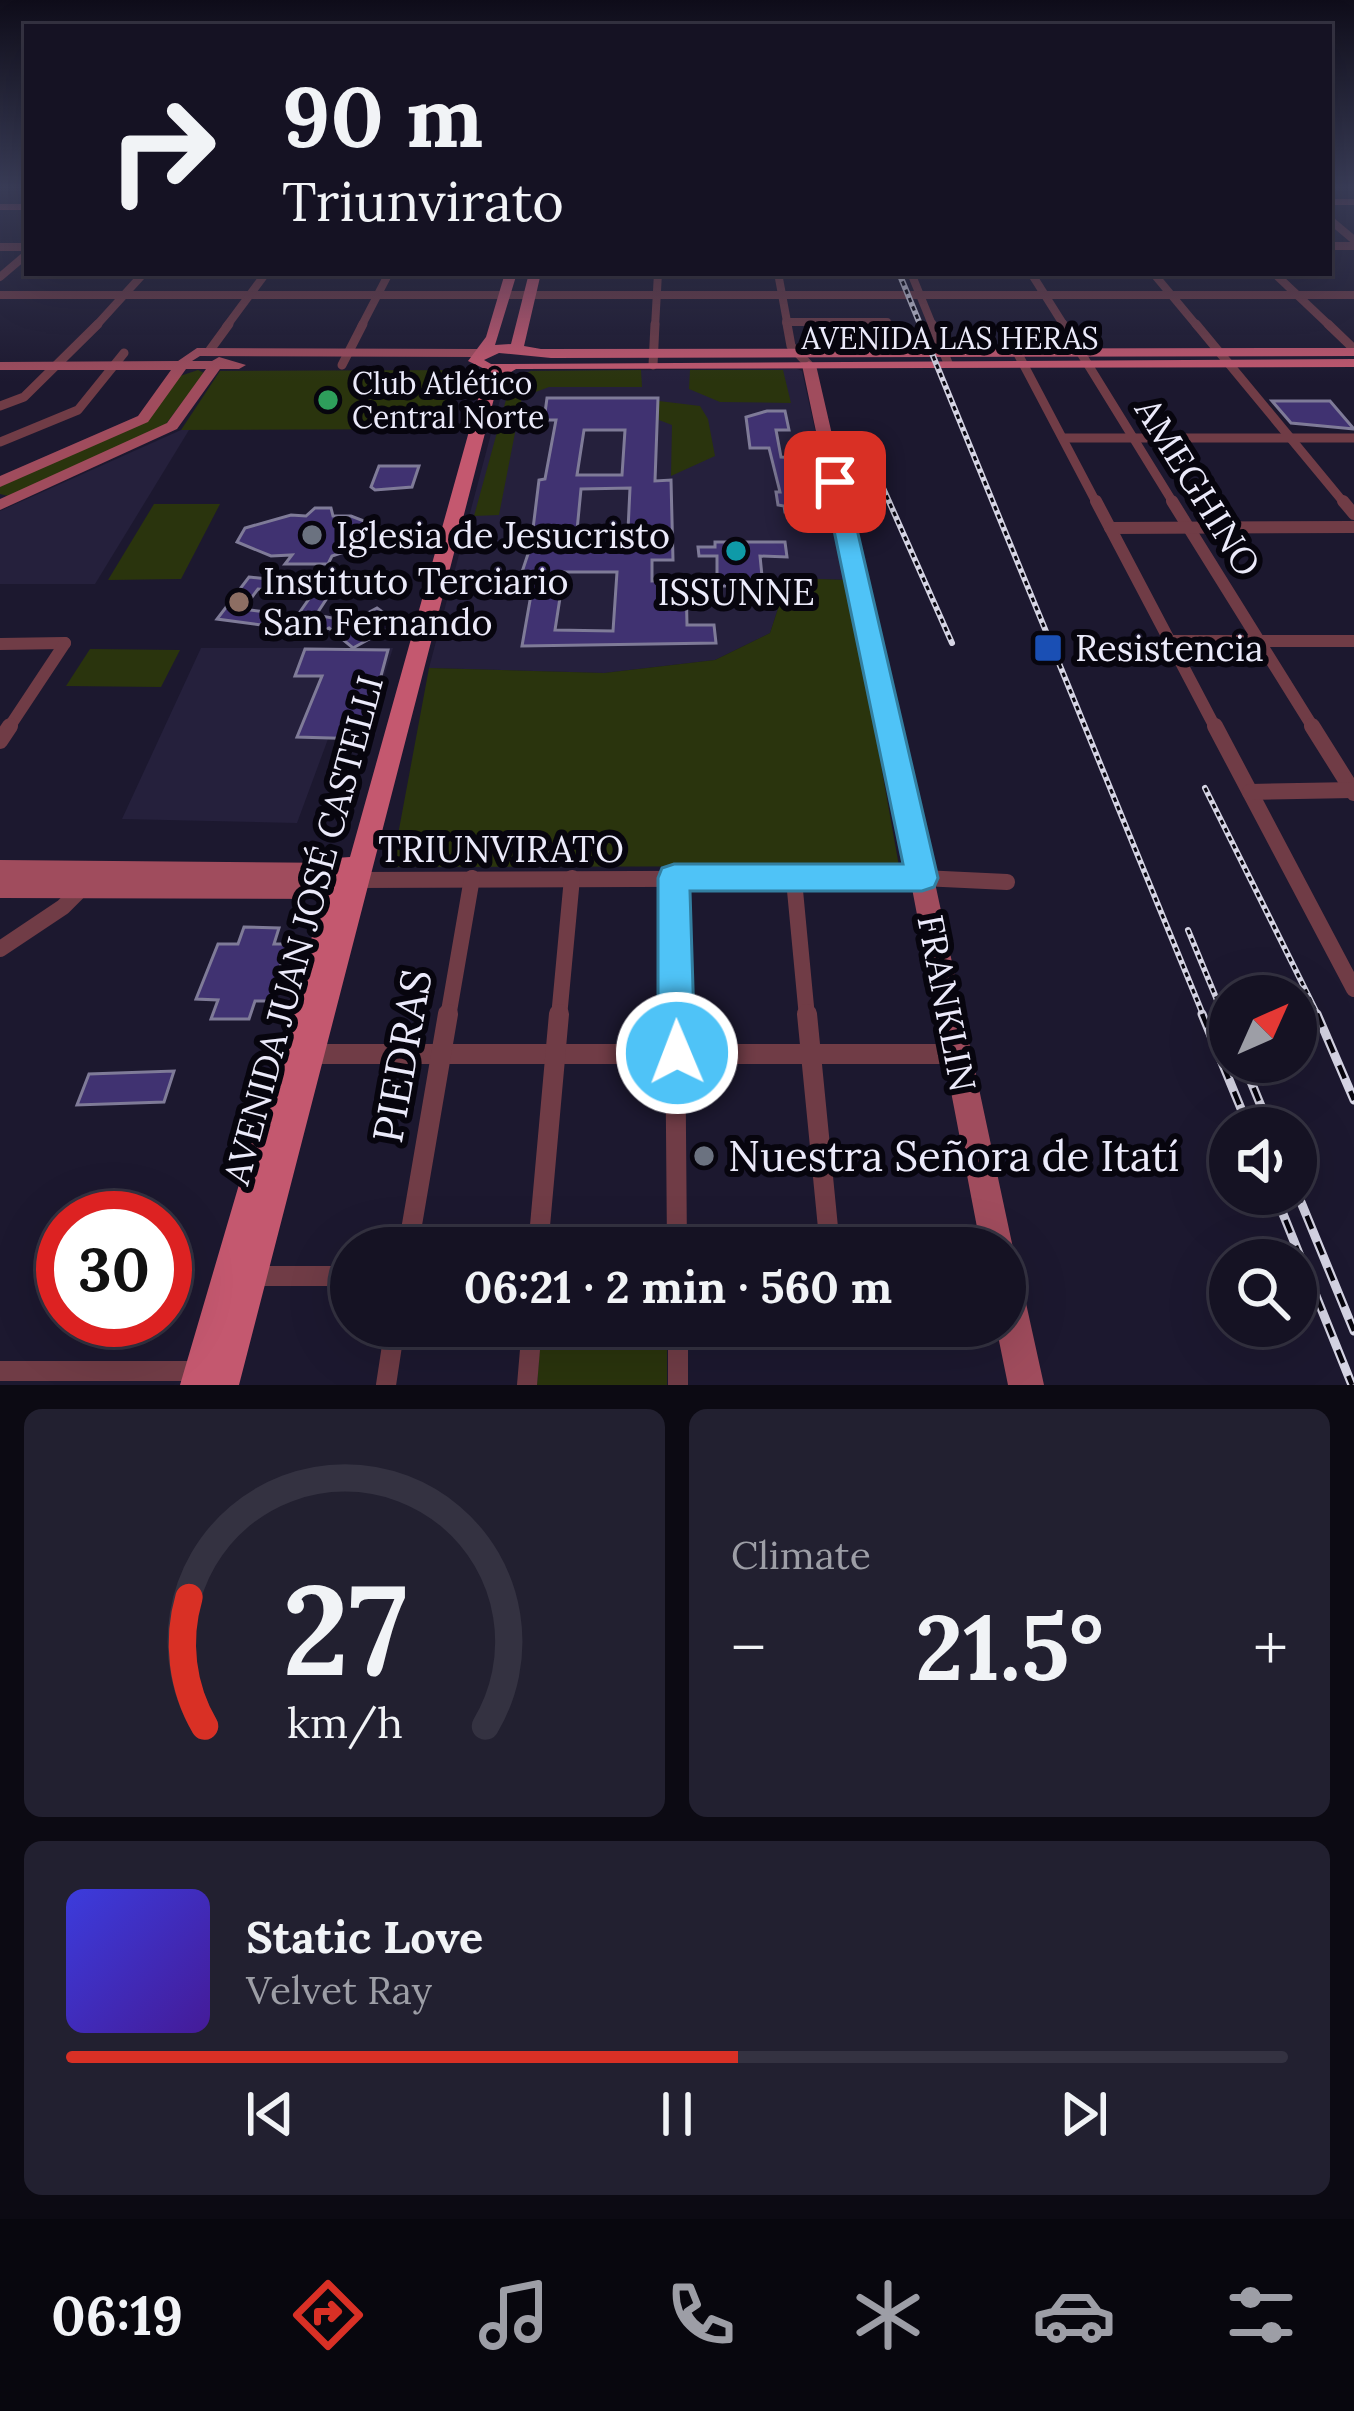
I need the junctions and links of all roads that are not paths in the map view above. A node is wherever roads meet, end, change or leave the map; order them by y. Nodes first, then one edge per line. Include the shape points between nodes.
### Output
1 (24, 253) edge
2 (141, 276) edge
3 (264, 276) edge
4 (387, 276) edge
5 (512, 276) edge
6 (522, 276) edge
7 (533, 276) edge
8 (658, 276) edge
9 (779, 276) edge
10 (912, 276) edge
11 (1033, 276) edge
12 (1155, 276) edge
13 (1277, 276) edge
14 (0, 277) edge
15 (0, 295) edge
16 (124, 295) junction
17 (250, 295) junction
18 (378, 295) junction
19 (517, 295) junction
20 (657, 295) junction
21 (782, 295) junction
22 (920, 295) junction
23 (1045, 295) junction
24 (1171, 295) junction
25 (1297, 295) junction
26 (1354, 295) edge
27 (509, 322) junction
28 (787, 322) junction
29 (886, 322) dead end
30 (0, 352) edge
31 (73, 352) junction
32 (483, 355) junction
33 (516, 355) junction
34 (1354, 356) edge
35 (346, 358) junction
36 (1224, 358) junction
37 (119, 359) junction
38 (203, 359) junction
39 (654, 359) junction
40 (802, 359) junction
41 (1020, 359) junction
42 (1084, 359) junction
43 (549, 360) junction
44 (947, 360) junction
45 (0, 366) edge
46 (51, 366) junction
47 (0, 397) edge
48 (24, 397) junction
49 (0, 406) edge
50 (1064, 438) junction
51 (1132, 438) junction
52 (1354, 438) edge
53 (1291, 439) junction
54 (0, 442) edge
55 (0, 482) edge
56 (0, 505) edge
57 (1354, 514) edge
58 (1354, 527) edge
59 (1110, 528) junction
60 (1188, 528) junction
61 (1170, 641) junction
62 (1258, 641) junction
63 (1354, 641) edge
64 (0, 644) edge
65 (0, 741) edge
66 (1250, 791) junction
67 (1353, 791) edge
68 (0, 870) edge
69 (472, 878) junction
70 (572, 878) junction
71 (674, 878) junction
72 (922, 878) junction
73 (794, 880) junction
74 (345, 881) junction
75 (85, 882) junction
76 (1006, 882) dead end
77 (0, 889) edge
78 (0, 949) edge
79 (1354, 989) edge
80 (556, 1052) junction
81 (677, 1053) junction
82 (811, 1053) junction
83 (299, 1054) junction
84 (441, 1054) junction
85 (958, 1054) junction
86 (412, 1227) edge
87 (540, 1227) edge
88 (677, 1227) edge
89 (828, 1227) edge
90 (994, 1227) edge
91 (240, 1276) junction
92 (330, 1276) edge
93 (392, 1347) edge
94 (530, 1347) edge
95 (678, 1347) edge
96 (1017, 1347) edge
97 (0, 1371) edge
98 (211, 1378) edge
99 (386, 1385) edge
100 (527, 1385) edge
101 (678, 1385) edge
102 (1025, 1385) edge

1 - 14 street
2 - 16 street
3 - 17 street
4 - 18 street
5 - 19 main road, AVENIDA JUAN JOSÉ CASTELLI
6 - 19 main road, AVENIDA JUAN JOSÉ CASTELLI
7 - 19 main road, AVENIDA JUAN JOSÉ CASTELLI
8 - 20 street
9 - 21 street, FRANKLIN
10 - 22 street
11 - 23 street, AMEGHINO
12 - 24 street
13 - 25 street
15 - 16 street
16 - 17 street
16 - 31 street
17 - 18 street
17 - 38 street
18 - 19 street
18 - 35 street
19 - 20 street
19 - 27 main road, AVENIDA JUAN JOSÉ CASTELLI
19 - 32 main road, AVENIDA JUAN JOSÉ CASTELLI
19 - 33 main road, AVENIDA JUAN JOSÉ CASTELLI
20 - 21 street
20 - 39 street
21 - 22 street
21 - 28 street, FRANKLIN
22 - 23 street
22 - 44 street
23 - 24 street
23 - 42 street, AMEGHINO
24 - 25 street
24 - 36 street
25 - 26 street
25 - 34 street
27 - 32 main road
27 - 33 main road
28 - 29 street
28 - 40 street, FRANKLIN
30 - 31 main road
31 - 37 main road
31 - 46 street
32 - 33 main road, AVENIDA LAS HERAS
32 - 35 main road
32 - 74 main road, AVENIDA JUAN JOSÉ CASTELLI
33 - 43 main road, AVENIDA LAS HERAS
33 - 74 main road, AVENIDA JUAN JOSÉ CASTELLI via 487,392
34 - 36 main road, AVENIDA LAS HERAS
35 - 38 main road
36 - 42 main road, AVENIDA LAS HERAS
36 - 53 street
37 - 38 main road
37 - 46 main road
37 - 54 street via 78,410
38 - 55 main road via 143,419
38 - 56 main road via 172,426
39 - 40 main road, AVENIDA LAS HERAS
39 - 43 main road, AVENIDA LAS HERAS
39 - 43 main road, AVENIDA LAS HERAS
40 - 44 main road, AVENIDA LAS HERAS
40 - 72 main road, FRANKLIN
41 - 42 main road, AVENIDA LAS HERAS
41 - 44 main road, AVENIDA LAS HERAS
41 - 50 street
42 - 51 street, AMEGHINO
45 - 46 main road
46 - 48 street
47 - 48 street
48 - 49 street
50 - 51 street
50 - 59 street
51 - 53 street
51 - 60 street, AMEGHINO
52 - 53 street
53 - 57 street
58 - 60 street
59 - 60 street
59 - 61 street
60 - 62 street, AMEGHINO
61 - 62 street
61 - 66 street
62 - 63 street
62 - 67 street, AMEGHINO
64 - 65 street via 65,644
66 - 67 street
66 - 79 street
68 - 75 main road
69 - 70 street, TRIUNVIRATO
69 - 74 street, TRIUNVIRATO
69 - 84 street, PIEDRAS
70 - 71 street, TRIUNVIRATO
70 - 80 street
71 - 73 street, TRIUNVIRATO
71 - 81 street
72 - 73 street, TRIUNVIRATO
72 - 76 street, TRIUNVIRATO
72 - 85 main road, FRANKLIN
73 - 82 street
74 - 75 main road
74 - 83 main road, AVENIDA JUAN JOSÉ CASTELLI
75 - 77 main road
75 - 78 street
80 - 81 street
80 - 84 street
80 - 87 street
81 - 82 street
81 - 88 street
82 - 85 street
82 - 89 street
83 - 84 street
83 - 91 main road, AVENIDA JUAN JOSÉ CASTELLI
84 - 86 street, PIEDRAS
85 - 90 main road, FRANKLIN
91 - 92 street
91 - 98 main road, AVENIDA JUAN JOSÉ CASTELLI
93 - 99 street
94 - 100 street
95 - 101 street
96 - 102 main road
97 - 98 street

